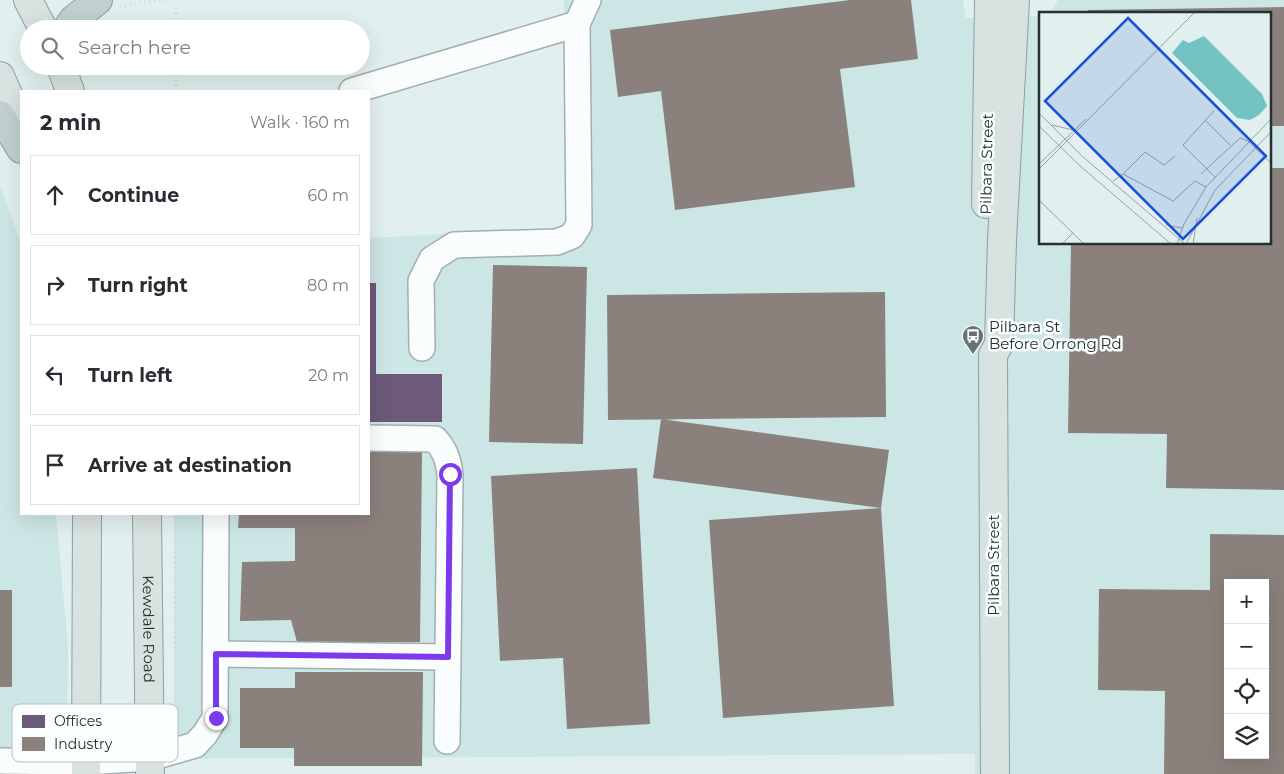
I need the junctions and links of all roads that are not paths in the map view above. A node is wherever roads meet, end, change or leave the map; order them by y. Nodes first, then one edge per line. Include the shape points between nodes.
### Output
1 (28, 0) edge
2 (588, 0) edge
3 (989, 0) edge
4 (1015, 0) edge
5 (107, 4) edge
6 (38, 20) edge
7 (73, 20) edge
8 (577, 24) junction
9 (64, 75) edge
10 (0, 76) edge
11 (70, 90) edge
12 (355, 90) edge
13 (0, 115) edge
14 (20, 131) edge
15 (20, 147) edge
16 (422, 348) dead end
17 (992, 355) junction
18 (370, 438) edge
19 (87, 515) edge
20 (147, 515) edge
21 (216, 515) edge
22 (216, 654) junction
23 (448, 657) junction
24 (86, 704) edge
25 (149, 704) edge
26 (447, 741) dead end
27 (178, 752) edge
28 (12, 762) edge
29 (150, 766) edge
30 (86, 768) edge
31 (995, 774) edge

1 - 6 main road
2 - 8 street
3 - 17 main road, Pilbara Street via 985,343
4 - 17 main road, Pilbara Street via 999,344
5 - 7 highway
8 - 12 street
8 - 16 street via 578,225 572,236 556,242 454,245 432,259 421,281
9 - 11 main road
10 - 14 main road via 12,101
13 - 15 highway
17 - 31 main road, Pilbara Street
18 - 23 street via 434,439 448,458
19 - 24 main road
20 - 25 main road, Kewdale Road
21 - 22 street
22 - 23 street
22 - 27 street via 216,718 195,744
23 - 26 street
28 - 30 street
29 - 30 street

